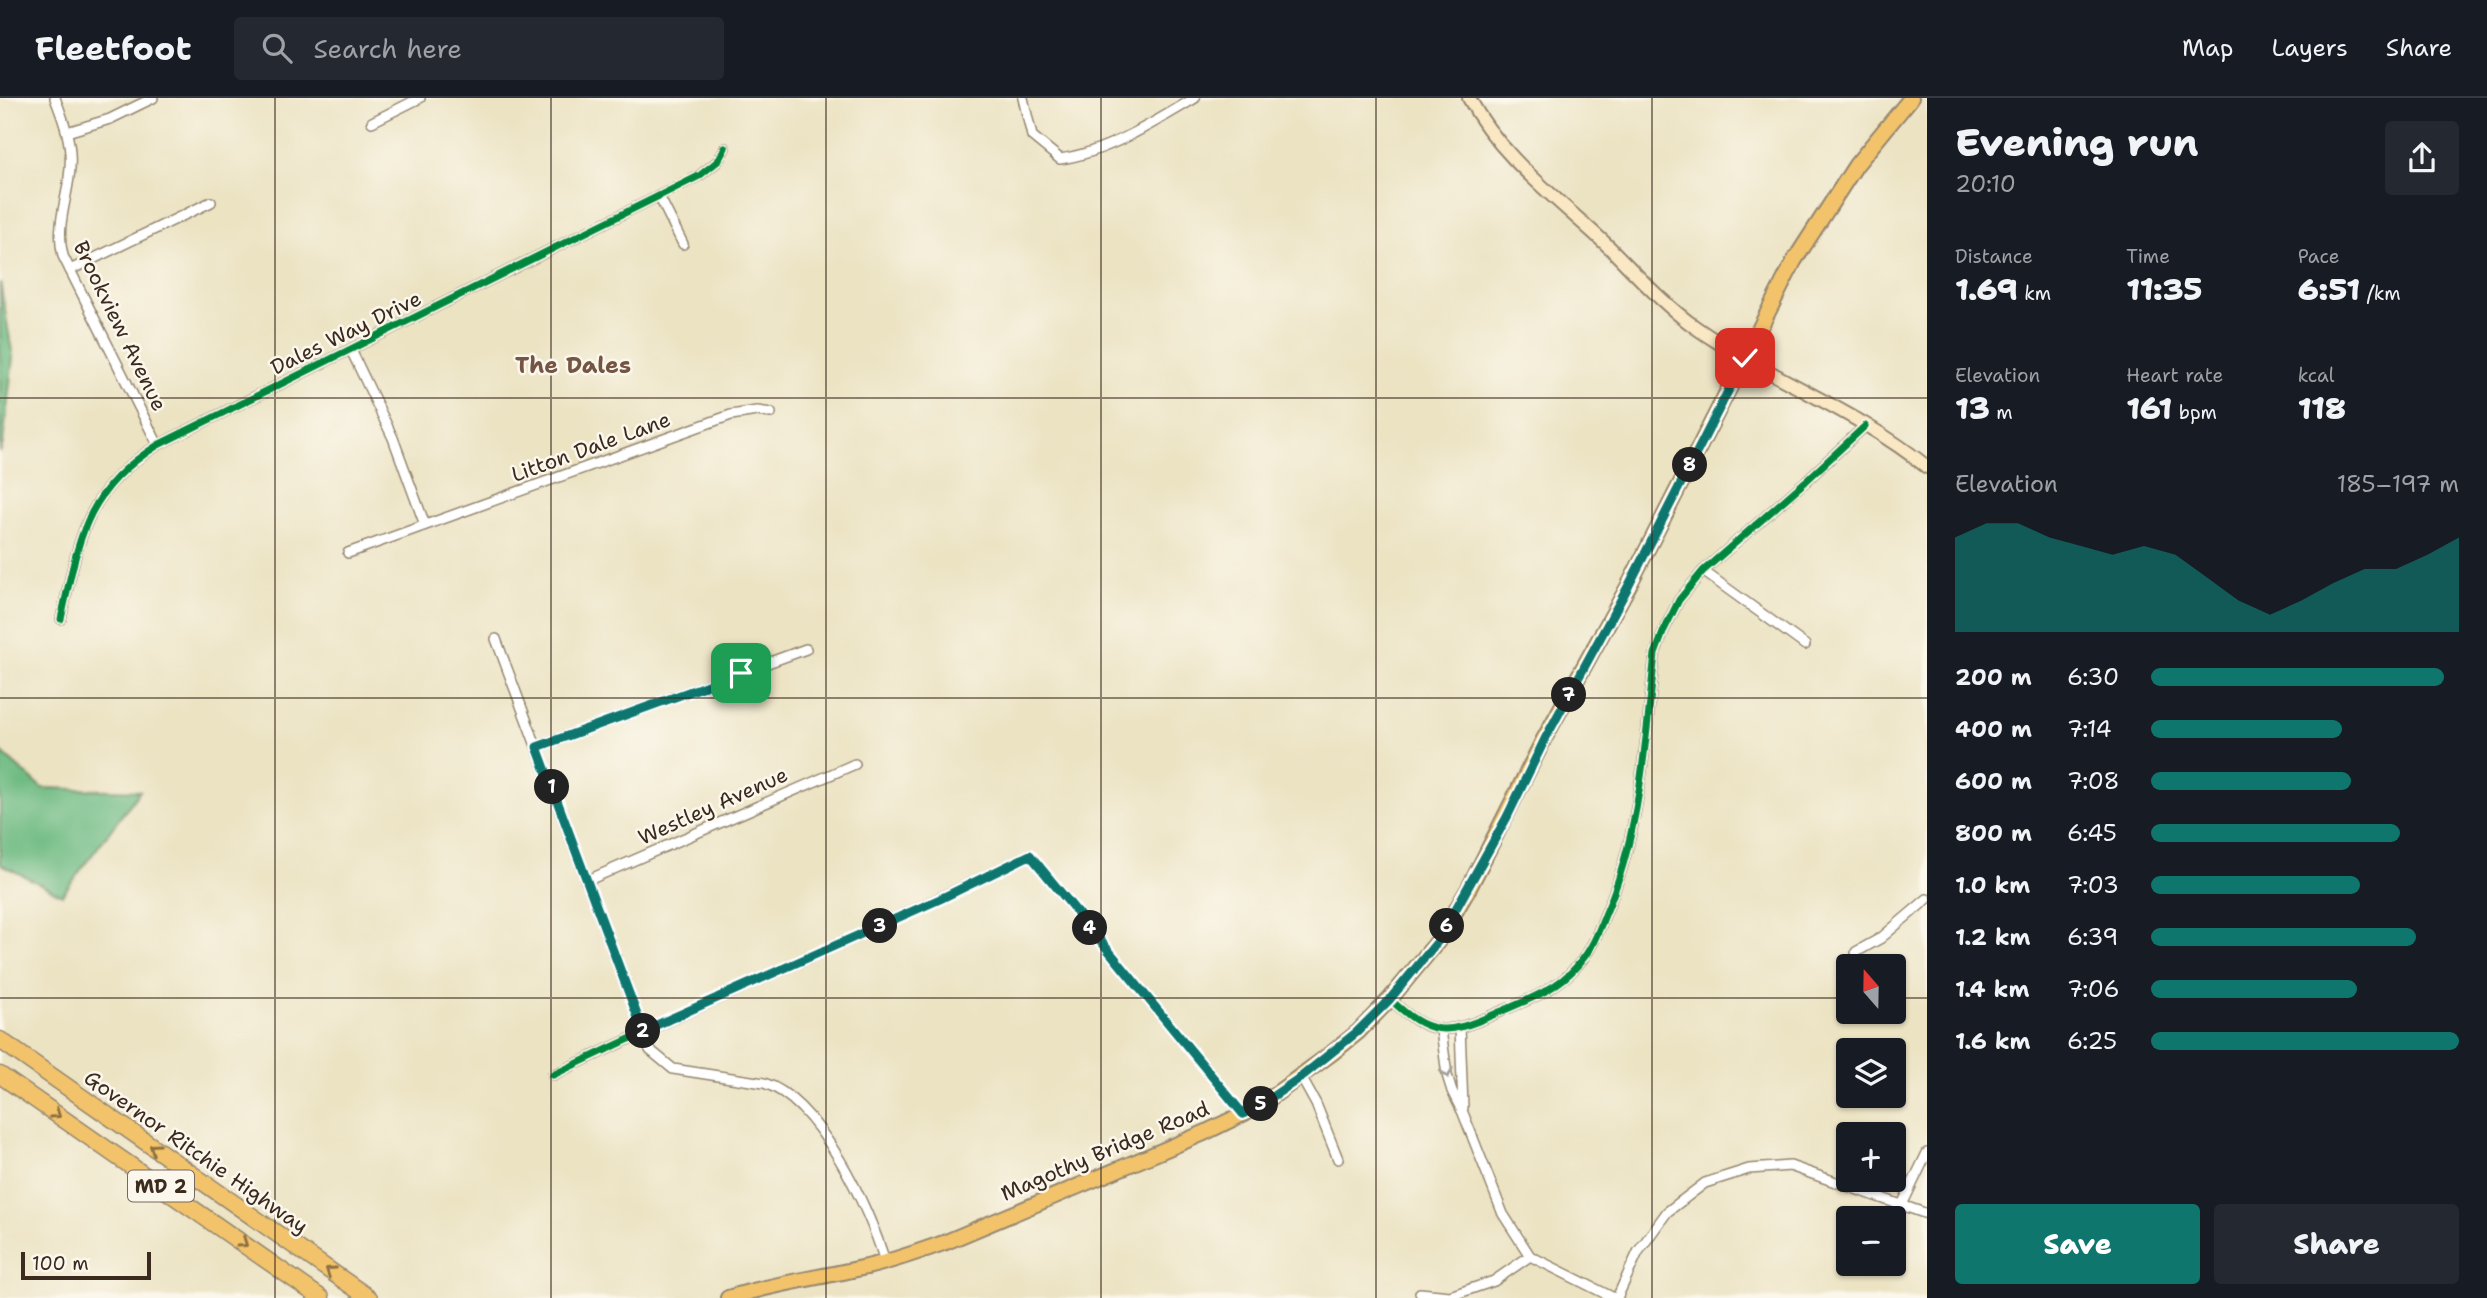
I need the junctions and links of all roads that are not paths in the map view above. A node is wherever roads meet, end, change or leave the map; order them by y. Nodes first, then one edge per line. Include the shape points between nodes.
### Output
1 (55, 98) edge
2 (153, 98) edge
3 (420, 98) edge
4 (1023, 98) edge
5 (1195, 98) edge
6 (1469, 98) edge
7 (1911, 98) edge
8 (372, 122) dead end
9 (67, 132) junction
10 (725, 148) dead end
11 (659, 196) junction
12 (211, 202) dead end
13 (683, 244) dead end
14 (70, 270) junction
15 (351, 350) junction
16 (1745, 358) junction
17 (771, 413) dead end
18 (1865, 426) junction
19 (158, 445) junction
20 (1927, 467) edge
21 (425, 525) junction
22 (348, 553) dead end
23 (1703, 571) junction
24 (61, 619) dead end
25 (496, 639) dead end
26 (1805, 646) dead end
27 (806, 649) dead end
28 (537, 747) junction
29 (855, 764) dead end
30 (586, 881) junction
31 (1927, 899) edge
32 (1857, 951) dead end
33 (1390, 999) junction
34 (1460, 1027) junction
35 (1441, 1030) junction
36 (643, 1031) junction
37 (0, 1040) edge
38 (0, 1075) edge
39 (553, 1075) dead end
40 (1301, 1077) junction
41 (1463, 1113) junction
42 (1243, 1114) junction
43 (1927, 1153) edge
44 (1338, 1159) dead end
45 (1902, 1205) junction
46 (1927, 1214) edge
47 (1531, 1256) junction
48 (885, 1262) junction
49 (1420, 1293) dead end
50 (321, 1298) edge
51 (369, 1298) edge
52 (728, 1298) edge
53 (1616, 1298) edge

1 - 9 street, Brookview Avenue
2 - 9 street via 110,119
3 - 8 street
4 - 5 street via 1032,136 1060,159 1085,156
6 - 16 main road via 1517,162 1658,296 1694,327
7 - 16 main road, Magothy Bridge Road via 1857,165 1794,261
9 - 14 street, Brookview Avenue via 70,169 60,237
10 - 11 street, Dales Way Drive via 709,170
11 - 13 street
11 - 15 street, Dales Way Drive
12 - 14 street
14 - 19 street, Brookview Avenue
15 - 19 street, Dales Way Drive
15 - 21 street via 393,438
16 - 18 main road
16 - 33 main road, Magothy Bridge Road via 1469,888 1438,941
17 - 21 street, Litton Dale Lane via 731,415
18 - 20 main road
18 - 23 street
19 - 24 street, Dales Way Drive via 112,481 94,507 81,534
21 - 22 street, Litton Dale Lane
23 - 26 street
23 - 34 street via 1679,600 1655,654 1633,832 1593,944 1576,968 1544,992
25 - 28 street
27 - 28 street
28 - 30 street
29 - 30 street, Westley Avenue
30 - 36 street
31 - 32 street via 1881,938
33 - 35 street via 1410,1017
33 - 40 main road, Magothy Bridge Road
34 - 35 street
34 - 41 street
35 -> 41 street via 1447,1075
36 - 39 street
36 - 42 street via 1030,855
36 - 48 street via 650,1050 673,1069 764,1083 795,1102 829,1143 858,1193
51 -> 37 highway, Governor Ritchie Highway / MD 2
38 -> 50 highway, MD 2
40 - 42 main road, Magothy Bridge Road
40 - 44 street
41 - 47 street via 1503,1214
42 - 48 main road, Magothy Bridge Road via 946,1242
43 - 45 street
45 - 46 street
45 - 53 street via 1790,1166 1749,1169 1705,1183 1667,1212 1638,1252
47 - 49 street via 1494,1281 1472,1289 1450,1296
47 - 53 street
48 - 52 main road, Magothy Bridge Road

